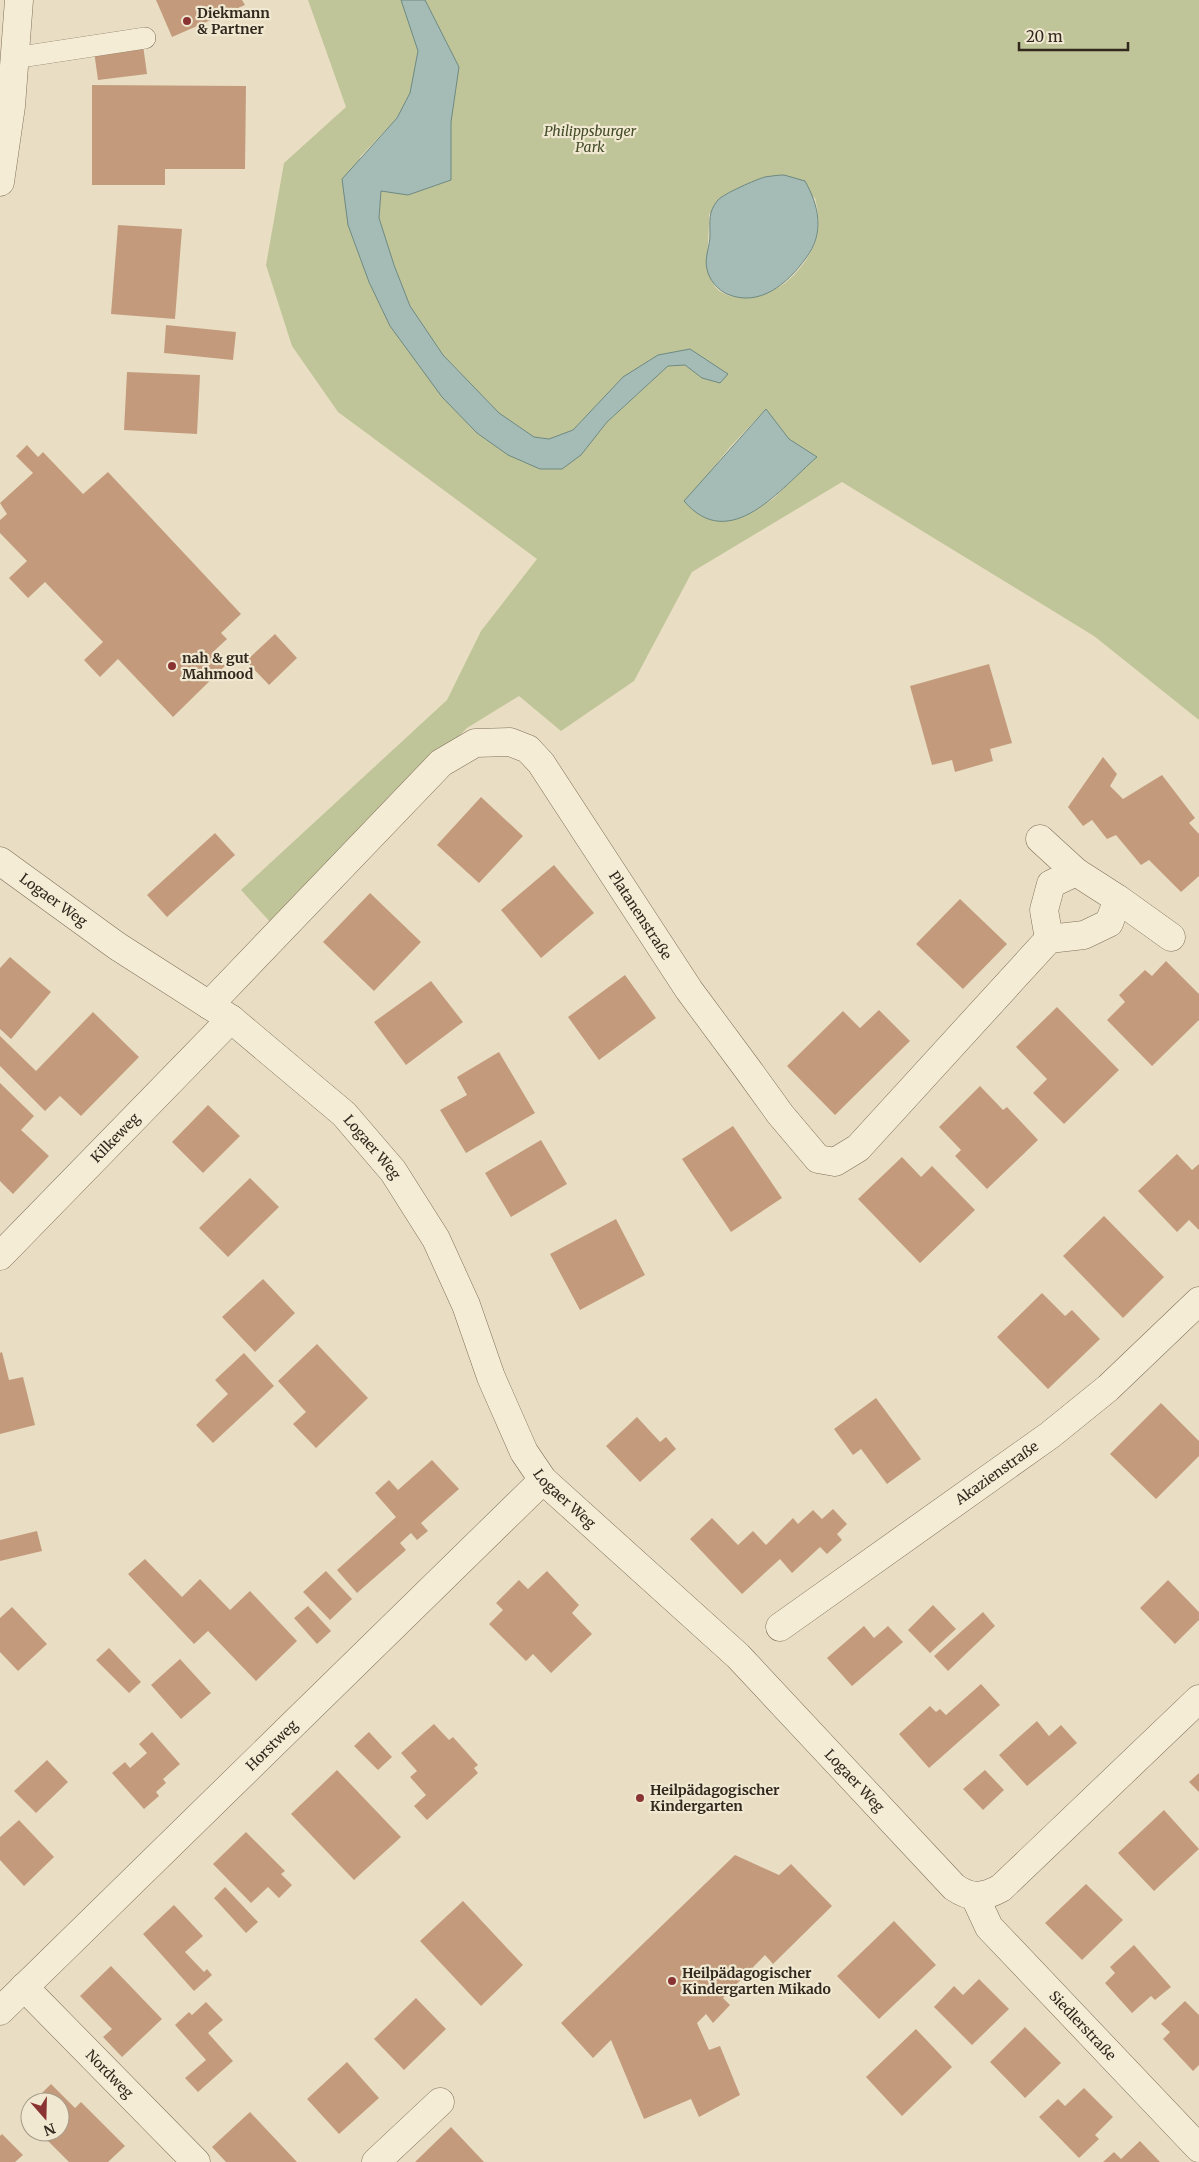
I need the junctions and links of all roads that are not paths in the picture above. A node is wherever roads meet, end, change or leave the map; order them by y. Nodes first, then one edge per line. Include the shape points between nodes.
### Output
1 (19, 0) edge
2 (145, 38) dead end
3 (14, 58) junction
4 (0, 182) edge
5 (1040, 839) dead end
6 (0, 861) edge
7 (1076, 872) junction
8 (1118, 899) junction
9 (1171, 937) dead end
10 (1049, 939) junction
11 (220, 1012) junction
12 (0, 1256) edge
13 (1199, 1301) edge
14 (543, 1480) junction
15 (780, 1627) dead end
16 (1199, 1699) edge
17 (975, 1897) junction
18 (24, 1987) junction
19 (0, 2011) edge
20 (440, 2102) dead end
21 (1199, 2148) edge
22 (196, 2162) edge
23 (376, 2162) edge

1 - 3 street
2 - 3 lane
3 - 4 street
5 - 7 street
6 - 11 street, Logaer Weg via 117,946
7 - 8 street
7 - 10 street via 1051,884 1044,910
8 - 9 street
8 - 10 street via 1109,923 1084,935
10 - 11 street, Platanenstraße via 858,1148 835,1162 818,1159 780,1114 689,990 541,763 528,749 510,742 475,743 440,763
11 - 12 street, Kilkeweg
11 - 14 street, Logaer Weg via 344,1114 393,1172 436,1239 466,1305 495,1386 524,1452
13 - 15 street, Akazienstraße via 1108,1388 1050,1435
14 - 17 street, Logaer Weg via 738,1656 954,1887
14 - 18 street, Horstweg
16 - 17 street via 1001,1888
17 - 21 street, Siedlerstraße via 989,1927
18 - 19 street, Horstweg
18 - 22 street, Nordweg
20 - 23 street

